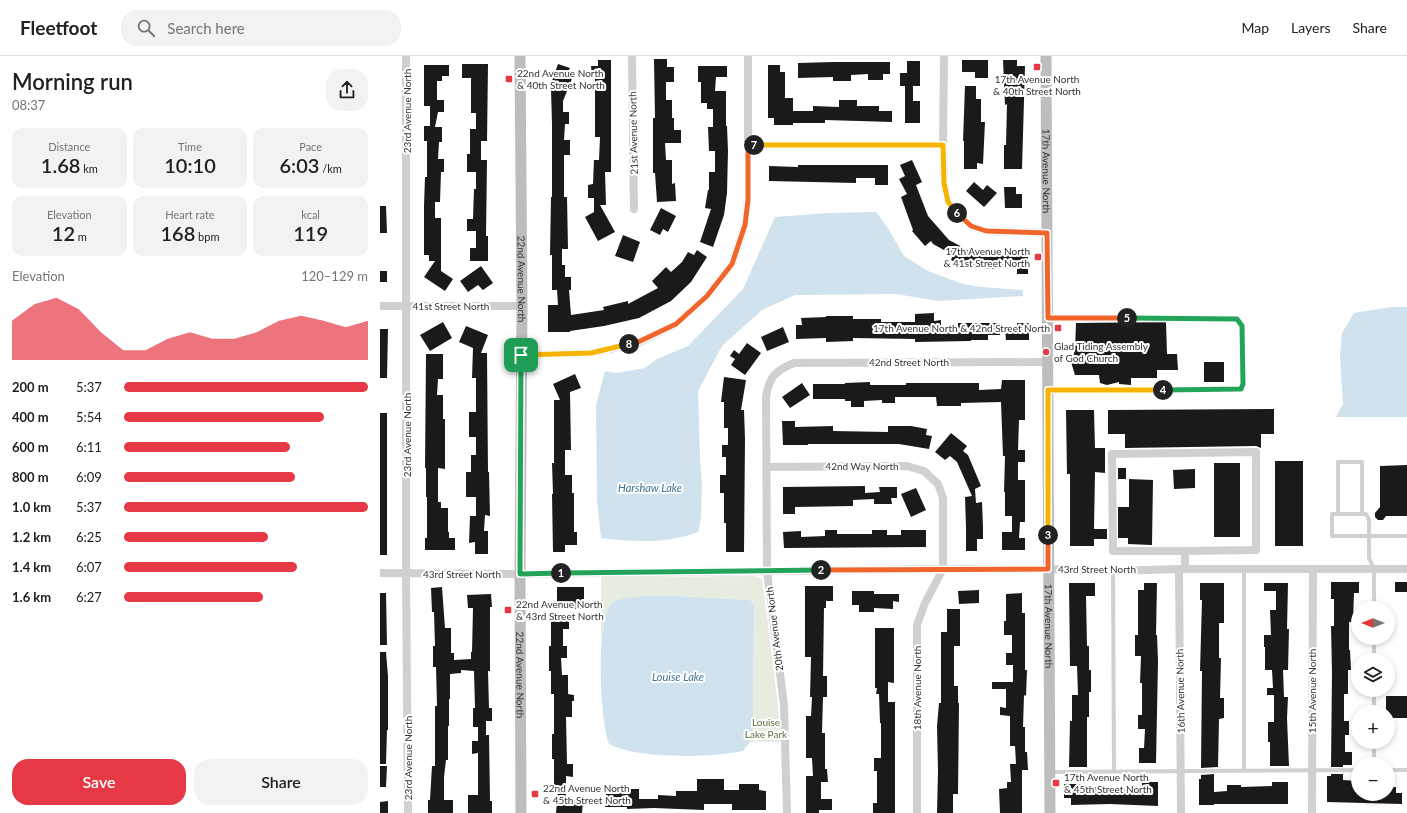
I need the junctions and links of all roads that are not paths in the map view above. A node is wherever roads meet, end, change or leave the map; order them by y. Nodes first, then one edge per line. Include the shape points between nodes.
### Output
1 (406, 56) edge
2 (520, 56) edge
3 (632, 56) edge
4 (748, 56) edge
5 (944, 56) edge
6 (1046, 56) edge
7 (748, 145) junction
8 (943, 145) junction
9 (634, 209) dead end
10 (1047, 233) junction
11 (380, 306) edge
12 (407, 306) junction
13 (522, 306) junction
14 (1048, 318) junction
15 (521, 355) junction
16 (1048, 362) junction
17 (774, 375) joint
18 (1048, 390) junction
19 (766, 467) junction
20 (1338, 514) junction
21 (1362, 514) junction
22 (1369, 536) junction
23 (1407, 536) edge
24 (1185, 550) junction
25 (943, 569) junction
26 (1048, 569) junction
27 (1182, 569) junction
28 (1244, 569) junction
29 (1374, 569) junction
30 (1407, 569) edge
31 (1113, 570) junction
32 (1313, 570) junction
33 (767, 571) junction
34 (380, 573) edge
35 (406, 574) junction
36 (520, 574) junction
37 (1374, 601) edge
38 (1312, 770) junction
39 (1351, 770) edge
40 (1395, 770) edge
41 (1407, 770) edge
42 (1244, 771) junction
43 (1050, 772) junction
44 (1114, 772) junction
45 (1181, 772) junction
46 (408, 813) edge
47 (521, 813) edge
48 (787, 813) edge
49 (917, 813) edge
50 (1050, 813) edge
51 (1181, 813) edge
52 (1312, 813) edge

1 - 12 street, 23rd Avenue North
2 - 13 street, 22nd Avenue North
3 - 9 street, 21st Avenue North
4 - 7 street
5 - 8 street
6 - 10 street, 17th Avenue North
7 - 8 street
7 - 15 street via 748,200 745,225 732,264 707,296 676,324 638,342 591,353
8 - 10 street via 944,183 948,202 971,226 986,231
10 - 14 street, 17th Avenue North
11 - 12 street, 41st Street North
12 - 13 street, 41st Street North
12 - 35 street, 23rd Avenue North
13 - 15 street, 22nd Avenue North
14 - 16 street, 17th Avenue North
14 - 18 lane via 1237,319 1242,326 1243,376 1241,389
15 - 36 street, 22nd Avenue North
16 - 17 street, 42nd Street North via 794,363
16 - 18 street, 17th Avenue North
17 - 19 street, 20th Avenue North via 768,384 766,397
18 - 26 street, 17th Avenue North
19 - 25 street, 42nd Way North via 907,466 924,471 938,484 943,498
19 - 33 street, 20th Avenue North
20 - 21 lane
20 - 21 lane via 1338,462 1362,462
20 - 22 lane via 1332,514 1332,536
21 - 22 lane via 1366,514 1369,520
22 - 23 lane
22 - 29 lane via 1369,558
24 - 24 street via 1113,551 1112,454 1256,452 1256,550
24 - 27 street, 16th Avenue North
25 - 26 street, 43rd Street North
25 - 33 street, 43rd Street North
25 - 49 street, 18th Avenue North via 924,603 917,626
26 - 31 street, 43rd Street North
26 - 43 street, 17th Avenue North
27 - 28 street, 43rd Street North
27 - 31 street, 43rd Street North
27 - 45 street, 16th Avenue North
28 - 32 street, 43rd Street North
28 - 42 lane
29 - 30 street, 43rd Street North
29 - 32 street, 43rd Street North
29 - 37 lane
31 - 44 lane
32 - 38 street, 15th Avenue North
33 - 36 street, 43rd Street North
33 - 48 street, 20th Avenue North via 784,705
34 - 35 street, 43rd Street North
35 - 36 street, 43rd Street North
35 - 46 street, 23rd Avenue North
36 - 47 street, 22nd Avenue North
38 - 39 lane
38 - 42 lane
38 - 52 street, 15th Avenue North
40 - 41 lane
42 - 45 lane
43 - 44 lane
43 - 50 street, 17th Avenue North
44 - 45 lane
45 - 51 street, 16th Avenue North

